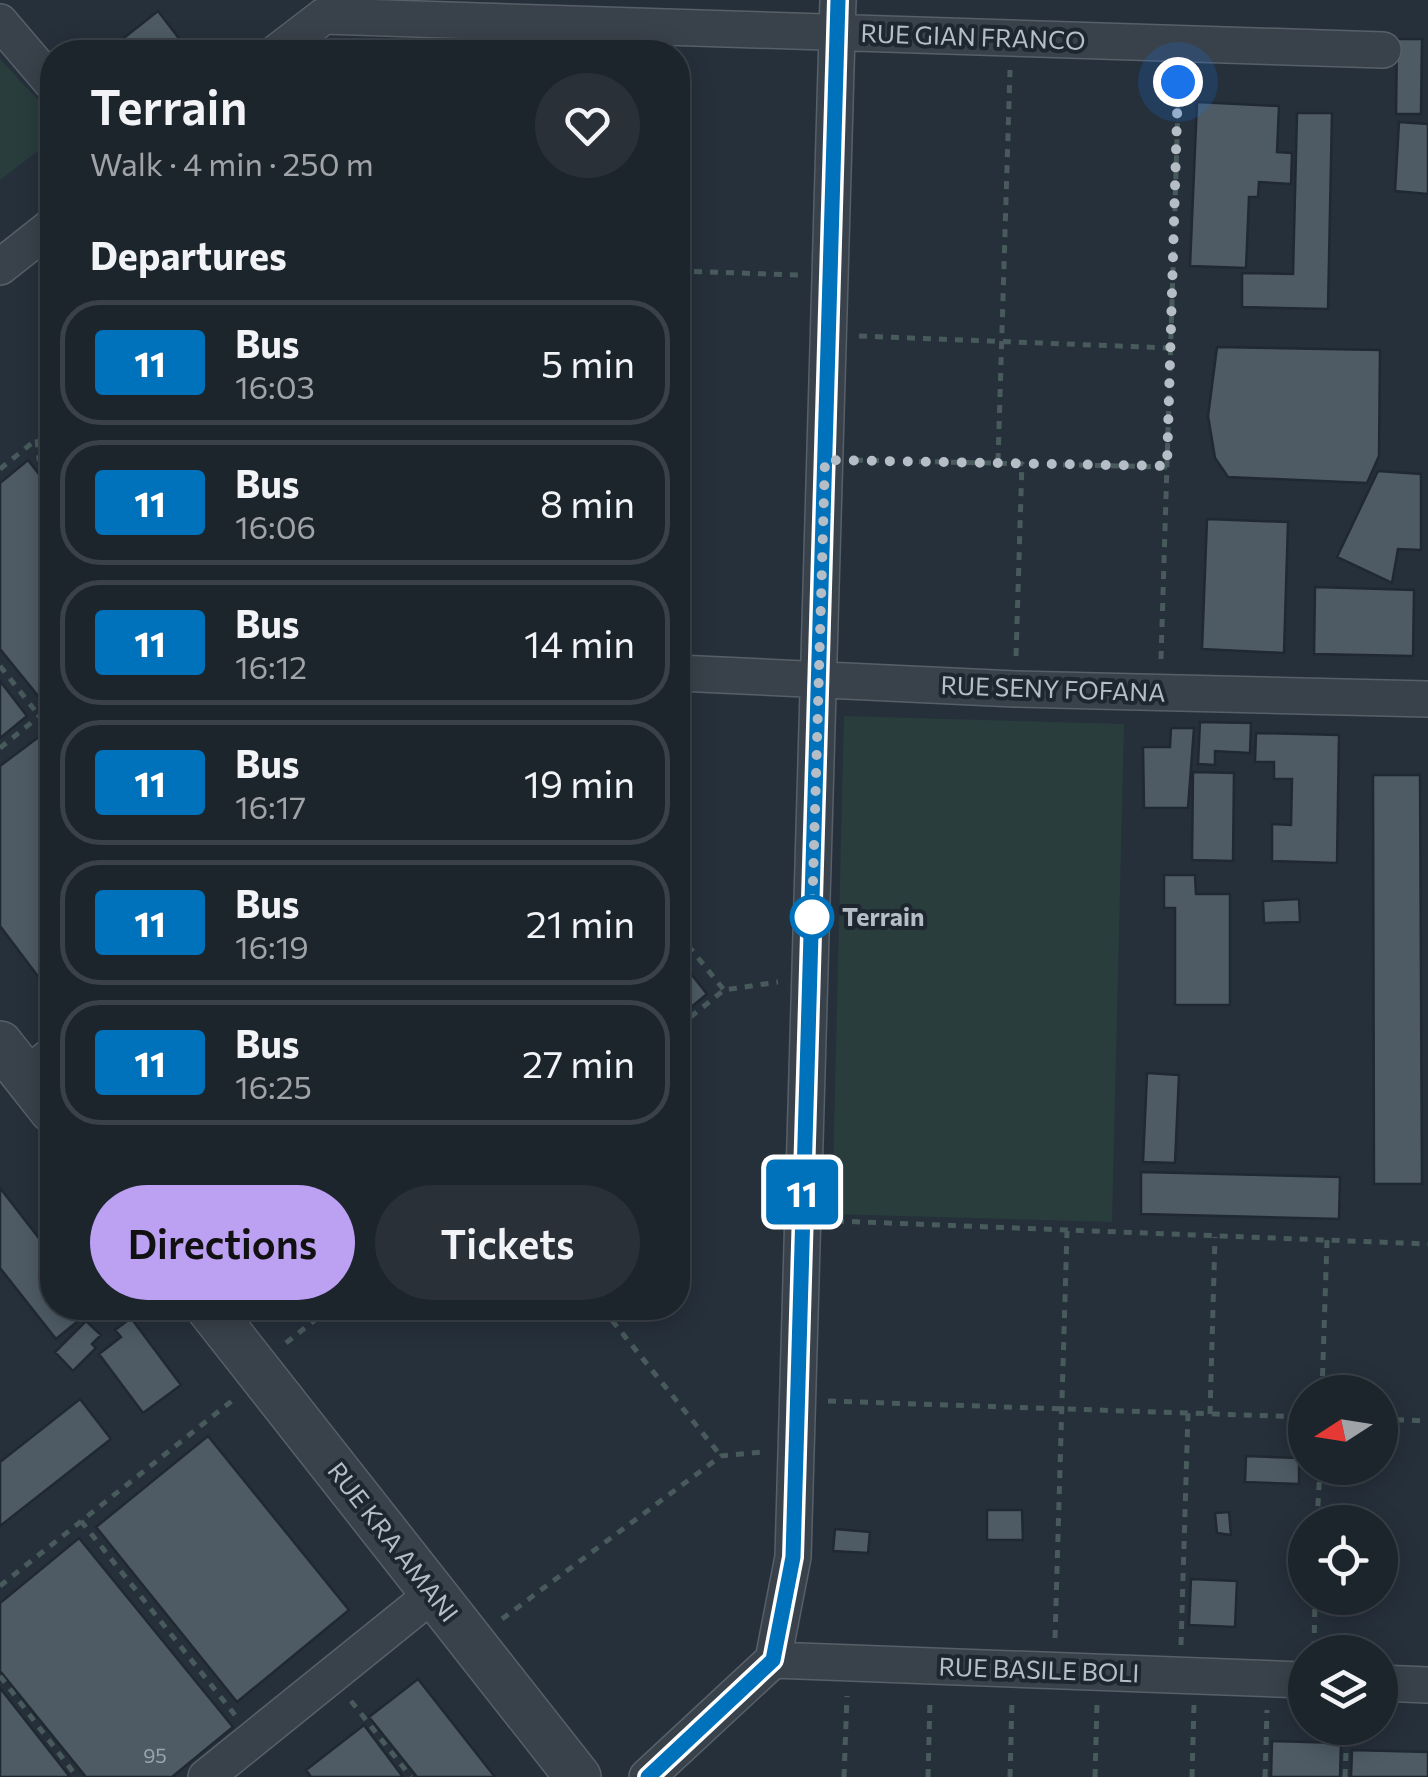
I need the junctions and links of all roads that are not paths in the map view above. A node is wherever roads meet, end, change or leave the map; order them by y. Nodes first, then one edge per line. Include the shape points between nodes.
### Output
1 (324, 8) edge
2 (838, 16) edge
3 (0, 22) edge
4 (290, 40) edge
5 (1383, 50) dead end
6 (40, 69) edge
7 (40, 235) edge
8 (0, 267) edge
9 (690, 674) edge
10 (819, 681) junction
11 (1428, 699) edge
12 (218, 1320) edge
13 (434, 1593) junction
14 (773, 1660) junction
15 (1288, 1680) edge
16 (1398, 1684) edge
17 (1428, 1685) edge
18 (206, 1777) edge
19 (578, 1777) edge
20 (648, 1777) edge

1 - 2 street, RUE GIAN FRANCO
1 - 4 street
2 - 5 street, RUE GIAN FRANCO via 1010,39
2 - 10 street
3 - 6 street
7 - 8 street
9 - 10 street, RUE SENY FOFANA
10 - 11 street, RUE SENY FOFANA
10 - 14 street via 793,1557
12 - 13 street, RUE KRA AMANI
13 - 18 street
13 - 19 street, RUE KRA AMANI
14 - 15 street, RUE BASILE BOLI
14 - 20 street
16 - 17 street

